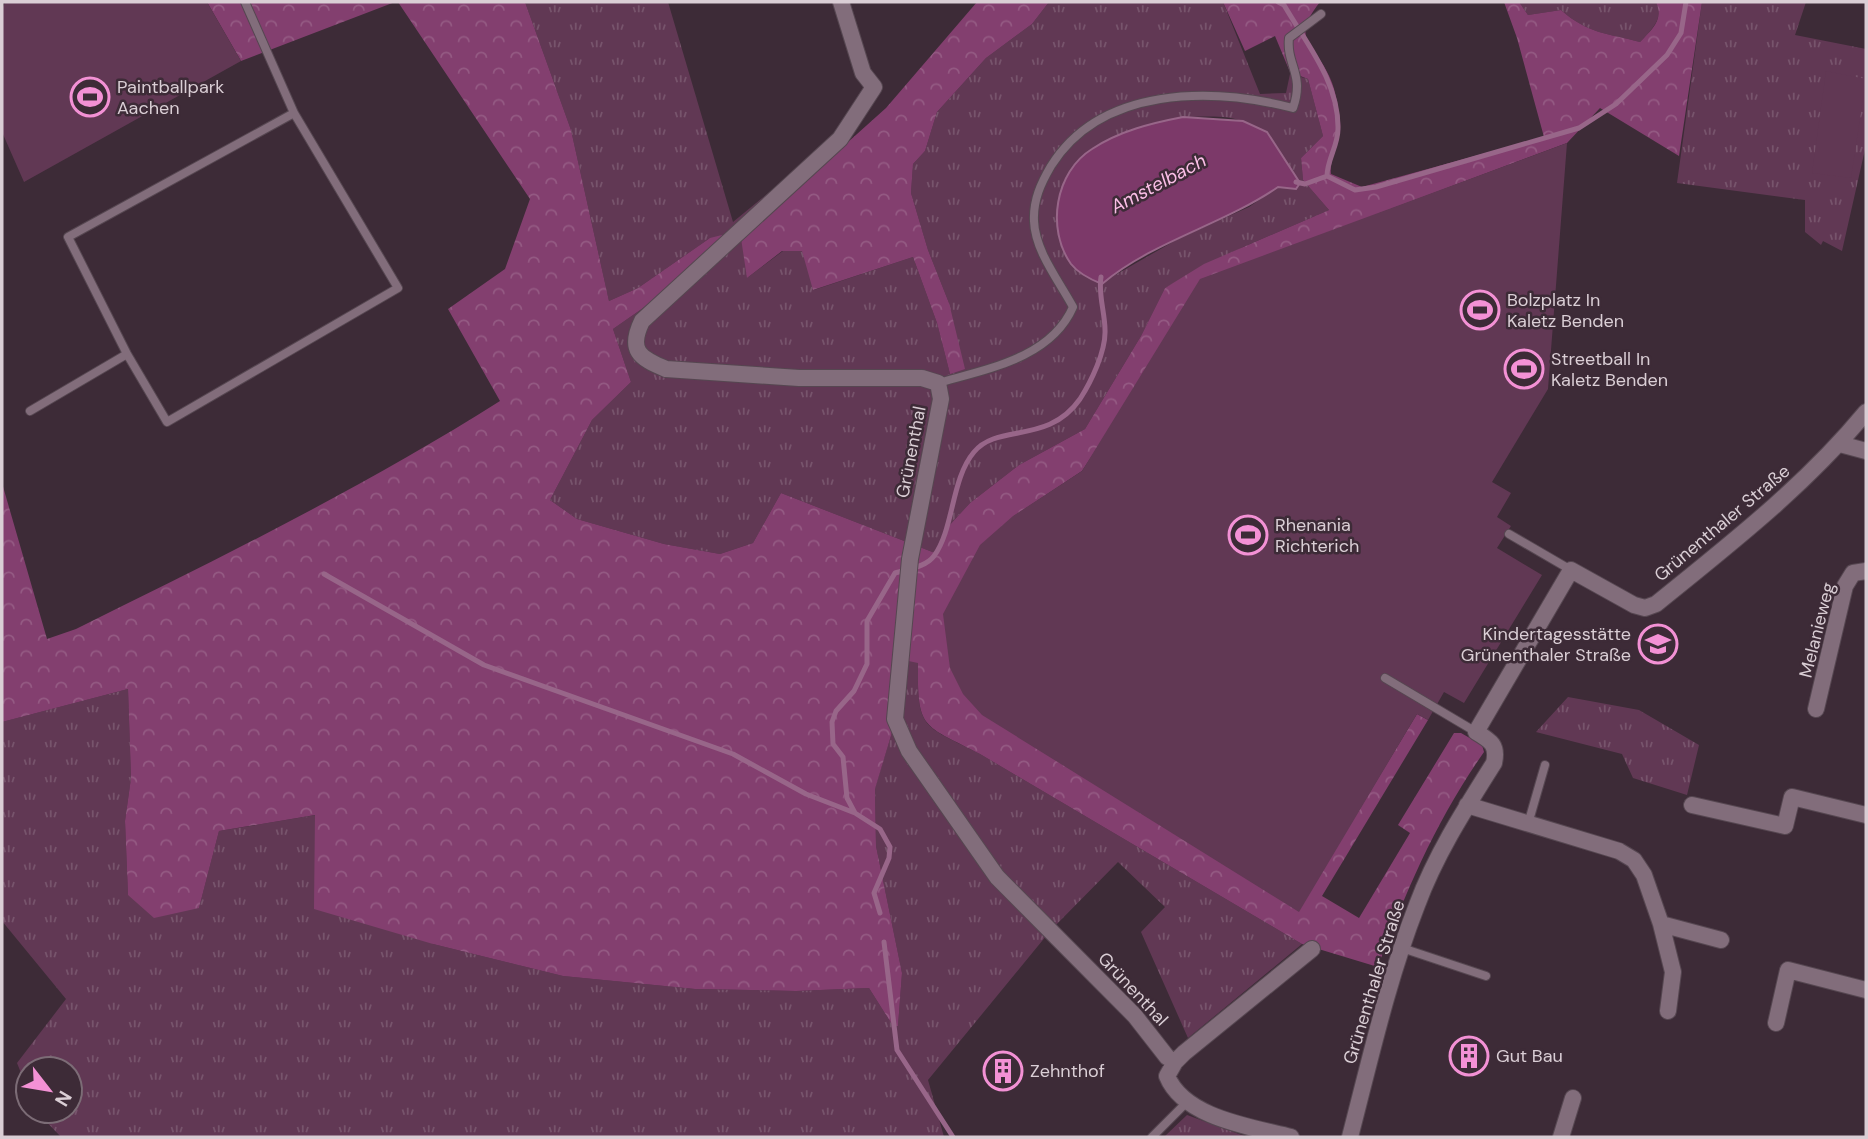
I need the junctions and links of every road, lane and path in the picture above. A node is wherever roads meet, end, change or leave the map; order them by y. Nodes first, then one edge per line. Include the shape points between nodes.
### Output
1 (245, 2) edge
2 (841, 2) edge
3 (1321, 14) dead end
4 (294, 113) junction
5 (127, 354) junction
6 (938, 383) junction
7 (30, 411) dead end
8 (1866, 412) edge
9 (1840, 444) junction
10 (1866, 451) edge
11 (1509, 534) dead end
12 (1571, 570) junction
13 (1866, 571) edge
14 (1385, 678) dead end
15 (1816, 709) dead end
16 (1476, 732) junction
17 (1545, 765) dead end
18 (1467, 805) junction
19 (1692, 805) dead end
20 (1866, 815) edge
21 (1528, 824) junction
22 (1661, 924) junction
23 (1721, 940) dead end
24 (1402, 948) junction
25 (1312, 949) dead end
26 (1486, 976) dead end
27 (1866, 990) edge
28 (1668, 1011) dead end
29 (1776, 1023) dead end
30 (1175, 1062) junction
31 (1573, 1098) dead end
32 (1187, 1101) junction
33 (1152, 1137) edge
34 (1291, 1137) edge
35 (1350, 1137) edge
36 (1561, 1137) edge

1 - 4 lane
2 - 6 street, Grünenthal via 863,73 874,87 840,139 642,321 634,337 646,361 667,369 799,379 922,378
3 - 6 lane via 1289,38 1298,79 1293,108 1228,96 1170,97 1110,113 1067,144 1037,192 1034,222 1042,251 1073,307 1067,322 1048,341 1021,357
4 - 5 lane via 68,237
4 - 5 lane via 398,288 167,422
5 - 7 lane
6 - 30 street, Grünenthal via 941,399 910,559 895,719 909,751 997,877 1127,1007
8 - 9 street, Grünenthaler Straße
9 - 10 street
9 - 12 street, Grünenthaler Straße via 1784,499 1656,604 1634,606
11 - 12 lane
12 - 16 street
13 - 15 street, Melanieweg via 1853,573 1845,586
14 - 16 lane
16 - 18 street, Grünenthaler Straße via 1493,742 1497,751 1494,764
17 - 21 lane
18 - 21 street
18 - 24 street, Grünenthaler Straße via 1431,873
19 - 20 street via 1785,825 1792,797
21 - 22 street via 1619,851 1634,860
22 - 23 street
22 - 28 street via 1673,972
24 - 26 lane
24 - 35 street, Grünenthaler Straße
25 - 30 street
27 - 29 street via 1788,970
30 - 32 street via 1167,1076 1171,1087
31 - 36 street
32 - 33 lane
32 - 34 street via 1223,1118

